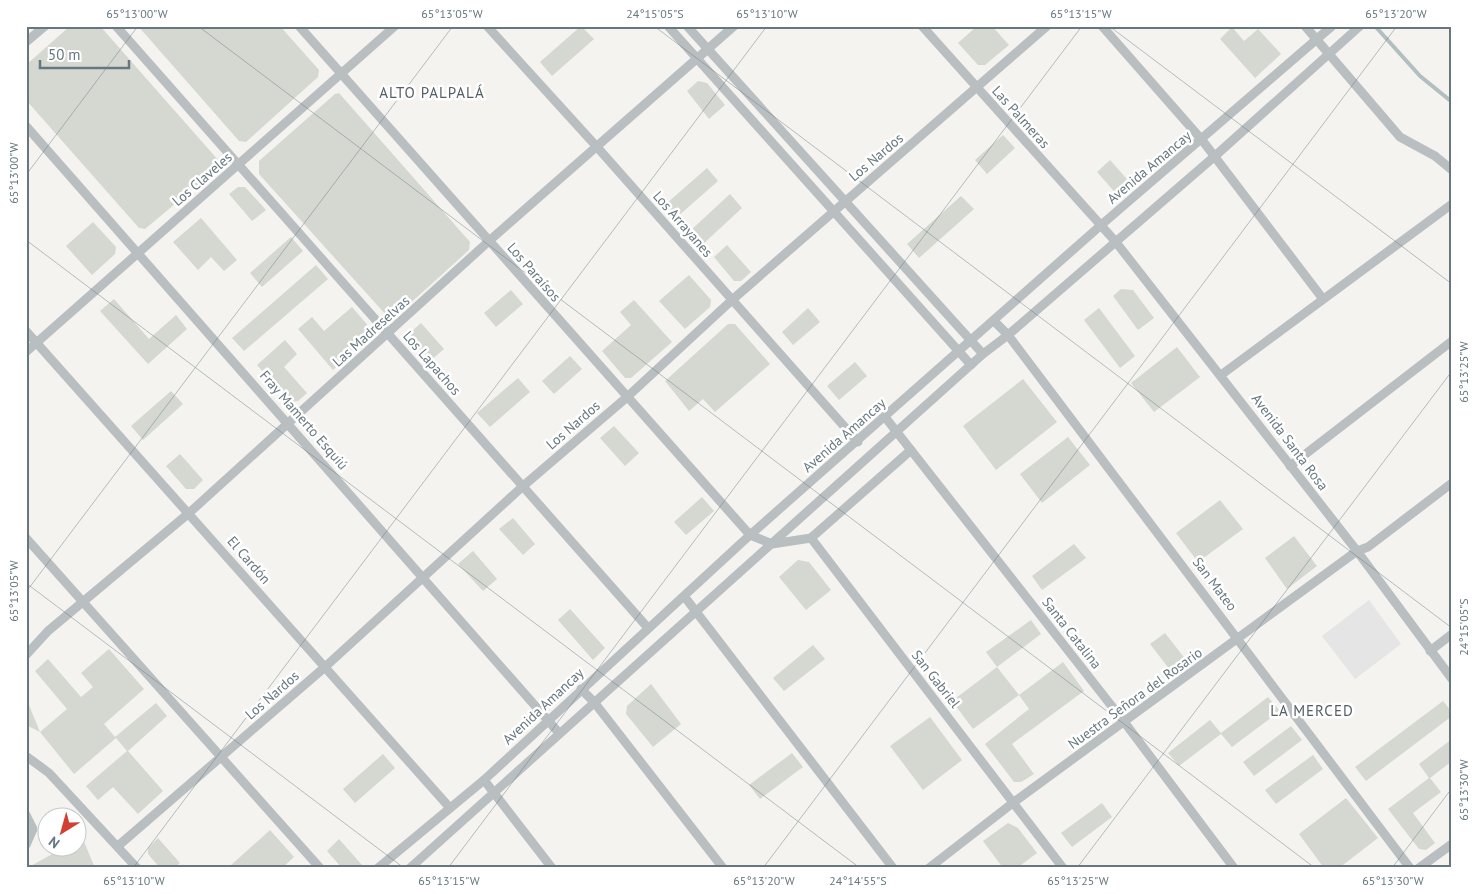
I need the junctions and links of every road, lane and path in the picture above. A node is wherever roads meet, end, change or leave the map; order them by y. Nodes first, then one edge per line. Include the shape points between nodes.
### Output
1 (45, 26) edge
2 (116, 26) edge
3 (299, 26) edge
4 (395, 26) edge
5 (487, 26) edge
6 (668, 26) edge
7 (688, 26) edge
8 (734, 26) edge
9 (922, 26) edge
10 (1047, 26) edge
11 (1102, 26) edge
12 (1305, 26) edge
13 (1332, 26) edge
14 (1360, 26) edge
15 (1317, 40) junction
16 (26, 42) edge
17 (708, 49) junction
18 (1329, 53) junction
19 (696, 59) junction
20 (341, 74) junction
21 (977, 89) junction
22 (26, 126) edge
23 (1202, 140) junction
24 (597, 147) junction
25 (1215, 156) junction
26 (239, 166) junction
27 (1452, 170) edge
28 (846, 201) junction
29 (1452, 204) edge
30 (834, 212) junction
31 (1100, 226) junction
32 (489, 241) junction
33 (1115, 241) junction
34 (137, 254) junction
35 (1323, 299) junction
36 (732, 300) junction
37 (994, 322) junction
38 (26, 331) edge
39 (388, 334) junction
40 (1008, 335) junction
41 (972, 341) junction
42 (1452, 341) edge
43 (37, 342) junction
44 (26, 352) edge
45 (959, 352) junction
46 (983, 354) junction
47 (971, 365) junction
48 (1221, 374) junction
49 (626, 398) junction
50 (885, 418) junction
51 (288, 423) junction
52 (897, 431) junction
53 (858, 442) junction
54 (911, 450) junction
55 (1290, 466) junction
56 (1452, 483) edge
57 (522, 488) junction
58 (189, 512) junction
59 (750, 535) junction
60 (26, 538) edge
61 (810, 538) junction
62 (772, 544) junction
63 (1357, 551) junction
64 (423, 578) junction
65 (684, 596) junction
66 (82, 602) junction
67 (696, 612) junction
68 (648, 628) junction
69 (1452, 634) edge
70 (1239, 638) junction
71 (1430, 650) junction
72 (26, 656) edge
73 (325, 667) junction
74 (1452, 679) edge
75 (581, 690) junction
76 (594, 702) junction
77 (548, 720) junction
78 (1125, 723) junction
79 (559, 733) junction
80 (26, 756) edge
81 (223, 756) junction
82 (484, 780) junction
83 (494, 792) junction
84 (1014, 802) junction
85 (450, 808) junction
86 (26, 816) edge
87 (1452, 844) edge
88 (26, 845) edge
89 (118, 846) junction
90 (381, 867) edge
91 (137, 868) edge
92 (320, 868) edge
93 (410, 868) edge
94 (552, 868) edge
95 (723, 868) edge
96 (892, 868) edge
97 (930, 868) edge
98 (1064, 868) edge
99 (1234, 868) edge
100 (1410, 868) edge
101 (1419, 868) edge

1 - 16 street
2 - 26 street, Los Lapachos
3 - 20 street, Los Paraísos
4 - 20 street, Los Claveles
5 - 24 street, Los Arrayanes
6 - 19 street
7 - 17 street
8 - 17 street, Las Madreselvas
9 - 21 street, Las Palmeras
10 - 21 street, Los Nardos
11 - 23 street
12 - 15 street
13 - 15 street, Avenida Amancay
14 - 18 street
15 - 18 street
15 - 23 street, Avenida Amancay
17 - 19 street, Las Madreselvas
17 - 28 street
18 - 25 street
18 - 27 street via 1400,137 1435,156
19 - 24 street, Las Madreselvas
19 - 30 street
20 - 26 street, Los Claveles
20 - 32 street, Los Paraísos
21 - 28 street, Los Nardos
21 - 31 street, Las Palmeras
22 - 34 street, Fray Mamerto Esquiú
23 - 25 street
23 - 31 street, Avenida Amancay
24 - 32 street, Las Madreselvas
24 - 36 street, Los Arrayanes
25 - 33 street
25 - 35 street
26 - 34 street, Los Claveles
26 - 39 street, Los Lapachos
28 - 30 street, Los Nardos
28 - 41 street
29 - 35 street
30 - 36 street, Los Nardos
30 - 45 street
31 - 33 street, Avenida Santa Rosa
31 - 37 street, Avenida Amancay
32 - 39 street, Las Madreselvas
32 - 49 street, Los Paraísos
33 - 40 street
33 - 48 street, Avenida Santa Rosa
34 - 43 street, Los Claveles
34 - 51 street, Fray Mamerto Esquiú
35 - 48 street
36 - 49 street, Los Nardos
36 - 53 street, Los Arrayanes
37 - 40 street, San Mateo
37 - 41 street, Avenida Amancay
38 - 43 street, El Cardón
39 - 51 street, Las Madreselvas
39 - 57 street, Los Lapachos
40 - 46 street
40 - 70 street, San Mateo
41 - 45 street, Avenida Amancay
41 - 46 street
42 - 55 street
43 - 44 street, Los Claveles
43 - 58 street, El Cardón
45 - 47 street
45 - 50 street, Avenida Amancay
46 - 47 street
47 - 52 street
48 - 55 street, Avenida Santa Rosa
49 - 57 street, Los Nardos
49 - 59 street, Los Paraísos
50 - 52 street, Santa Catalina
50 - 53 street, Avenida Amancay
51 - 58 street, Las Madreselvas
51 - 64 street, Fray Mamerto Esquiú
52 - 54 street, Santa Catalina
52 - 62 street
53 - 59 street, Avenida Amancay
54 - 61 street
54 - 78 street, Santa Catalina
55 - 63 street, Avenida Santa Rosa
56 - 63 street, Nuestra Señora del Rosario via 1368,547
57 - 64 street, Los Nardos
57 - 68 street, Los Lapachos
58 - 66 street, Las Madreselvas
58 - 73 street, El Cardón
59 - 62 street
59 - 65 street, Avenida Amancay
60 - 66 street
61 - 62 street
61 - 84 street, San Gabriel
62 - 67 street
63 - 70 street, Nuestra Señora del Rosario
63 - 71 street, Avenida Santa Rosa
64 - 73 street, Los Nardos
64 - 77 street, Fray Mamerto Esquiú
65 - 67 street
65 - 68 street, Avenida Amancay
66 - 72 street, Las Madreselvas via 48,631
66 - 81 street
67 - 76 street
67 - 96 street
68 - 75 street, Avenida Amancay
69 - 71 street
70 - 78 street, Nuestra Señora del Rosario
70 - 100 street, San Mateo
71 - 74 street, Avenida Santa Rosa
73 - 81 street, Los Nardos
73 - 85 street, El Cardón
75 - 76 street
75 - 77 street, Avenida Amancay
76 - 79 street
76 - 95 street
77 - 79 street, Fray Mamerto Esquiú
77 - 82 street, Avenida Amancay
78 - 84 street, Nuestra Señora del Rosario
78 - 99 street, Santa Catalina
79 - 83 street
80 - 89 street via 49,773
81 - 89 street, Los Nardos
81 - 92 street
82 - 83 street
82 - 85 street, Avenida Amancay
83 - 93 street
83 - 94 street
84 - 97 street, Nuestra Señora del Rosario
84 - 98 street, San Gabriel
85 - 90 street, Avenida Amancay
86 - 88 street via 33,829
87 - 101 street
89 - 91 street

